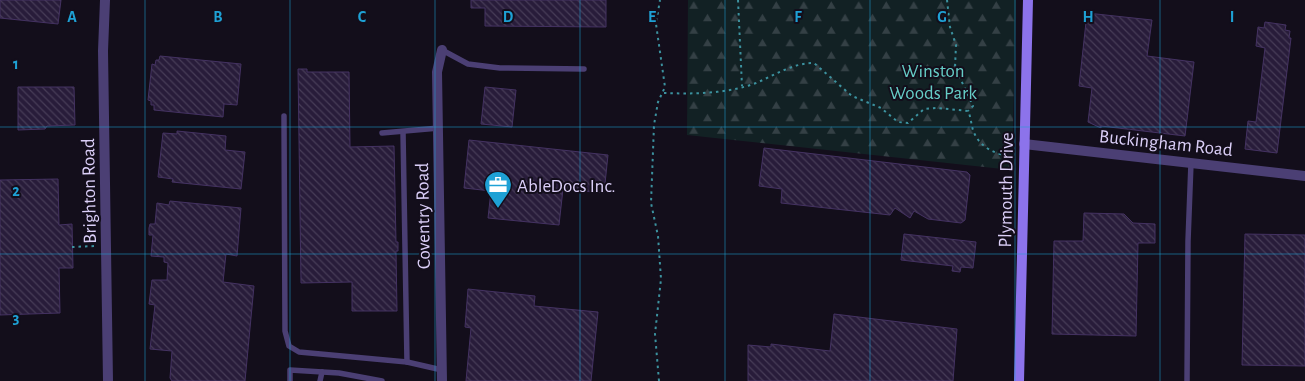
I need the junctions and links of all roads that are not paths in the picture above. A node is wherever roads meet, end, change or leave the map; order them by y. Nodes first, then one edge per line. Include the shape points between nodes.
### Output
1 (105, 0) edge
2 (1028, 0) edge
3 (442, 50) joint
4 (584, 69) dead end
5 (284, 116) dead end
6 (439, 128) junction
7 (403, 132) junction
8 (382, 133) dead end
9 (1024, 144) junction
10 (1191, 162) junction
11 (1305, 176) edge
12 (407, 362) junction
13 (442, 370) junction
14 (322, 372) junction
15 (108, 381) edge
16 (290, 381) edge
17 (320, 381) edge
18 (382, 381) edge
19 (442, 381) edge
20 (1019, 381) edge
21 (1187, 381) edge

1 - 15 street, Brighton Road
2 - 9 street, Plymouth Drive
3 - 4 lane via 468,64 500,68
3 - 6 street, Coventry Road via 437,72
5 - 12 lane via 285,331 289,346 299,352
6 - 7 lane
6 - 13 street, Coventry Road
7 - 8 lane
7 - 12 lane
9 - 10 street, Buckingham Road
9 - 20 street, Plymouth Drive
10 - 11 street, Buckingham Road
10 - 21 lane
12 - 13 lane
13 - 19 street, Coventry Road
14 - 16 lane via 290,370
14 - 17 lane
14 - 18 lane

